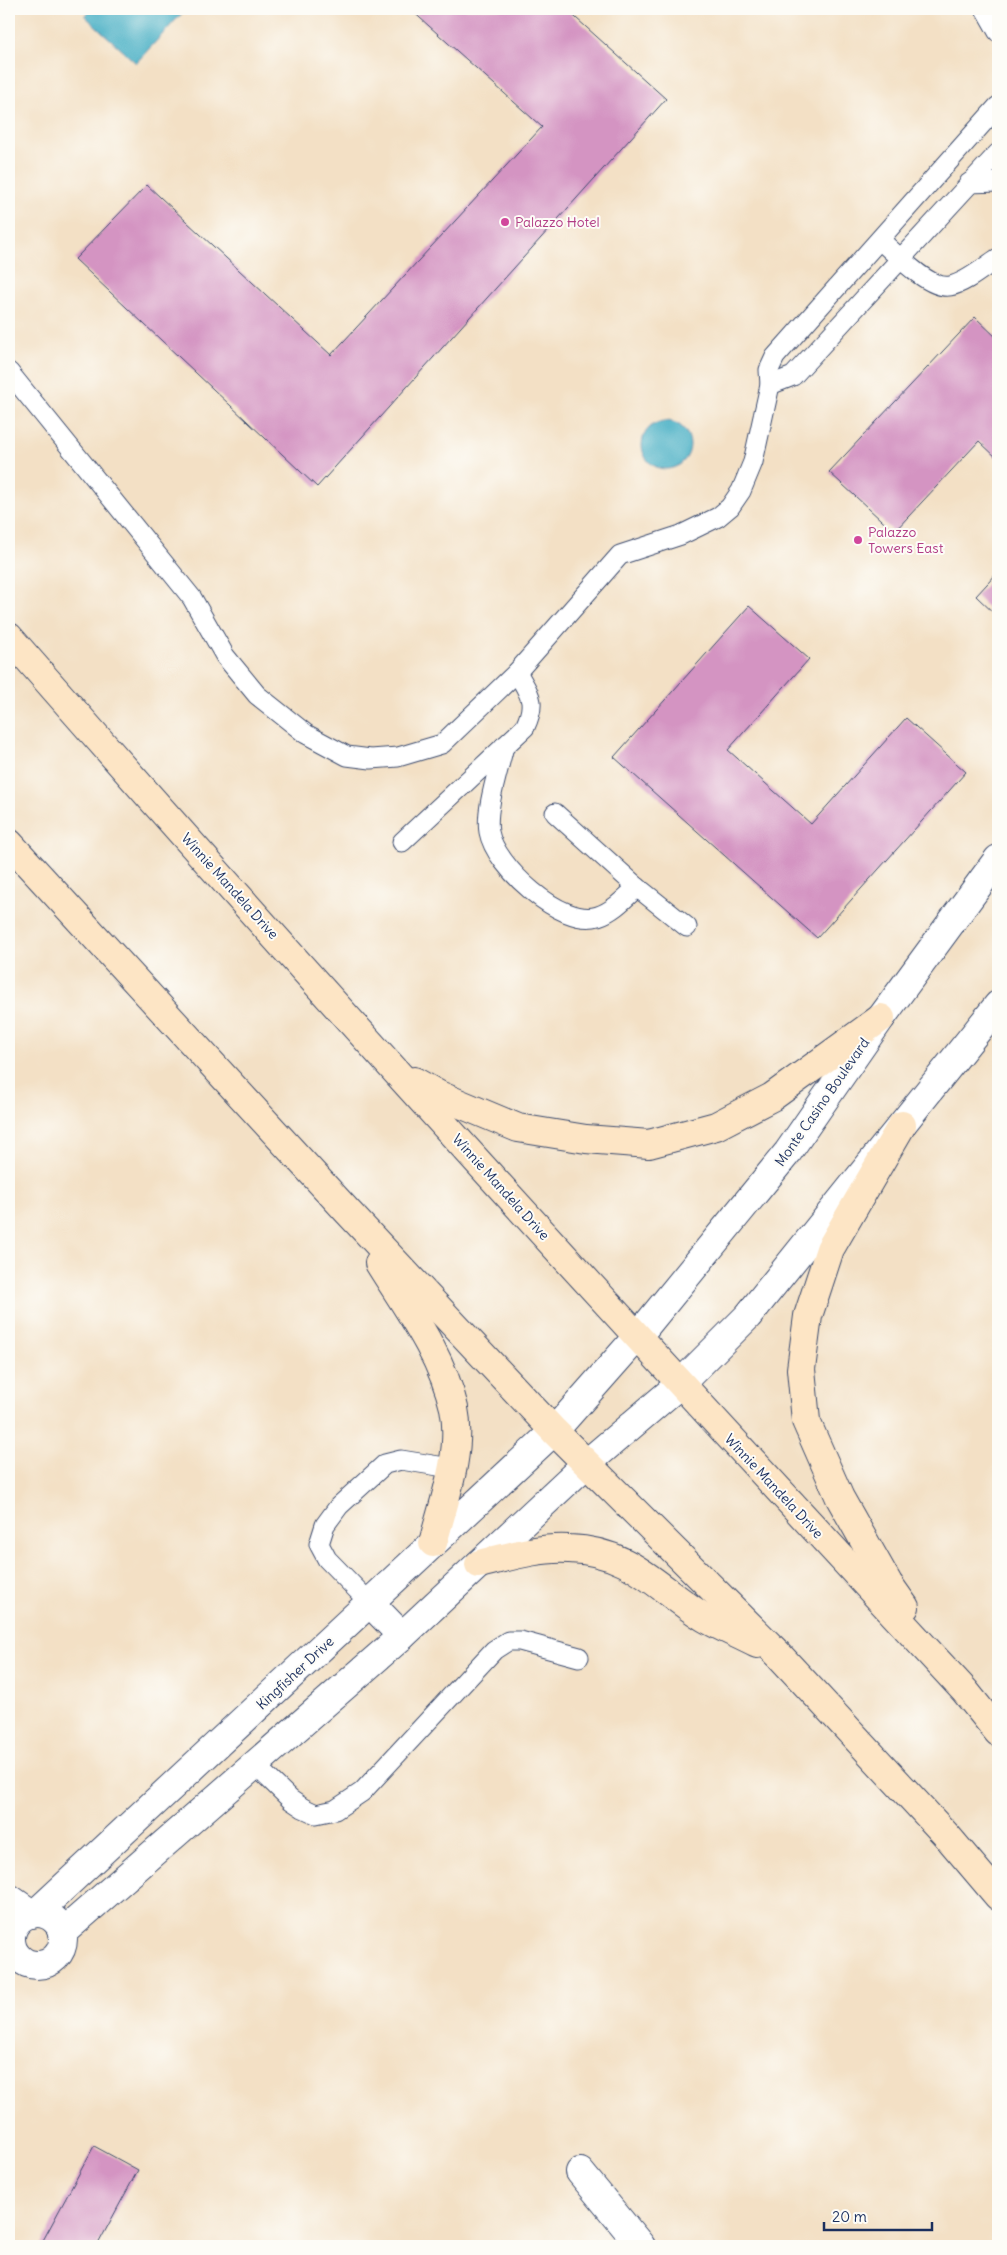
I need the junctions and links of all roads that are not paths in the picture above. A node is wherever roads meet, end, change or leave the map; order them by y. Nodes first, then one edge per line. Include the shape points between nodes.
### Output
1 (985, 9) edge
2 (998, 32) edge
3 (998, 106) edge
4 (998, 153) edge
5 (969, 182) junction
6 (998, 182) edge
7 (880, 240) junction
8 (998, 258) edge
9 (902, 259) junction
10 (9, 372) edge
11 (770, 385) junction
12 (9, 637) edge
13 (517, 672) junction
14 (504, 746) junction
15 (555, 813) dead end
16 (402, 842) dead end
17 (9, 843) edge
18 (998, 859) edge
19 (637, 886) junction
20 (687, 927) dead end
21 (998, 1005) edge
22 (881, 1018) junction
23 (397, 1072) junction
24 (902, 1125) junction
25 (348, 1212) junction
26 (637, 1337) junction
27 (680, 1384) junction
28 (554, 1431) junction
29 (586, 1464) junction
30 (451, 1468) junction
31 (434, 1543) junction
32 (479, 1564) junction
33 (370, 1602) junction
34 (402, 1636) junction
35 (778, 1654) junction
36 (579, 1657) dead end
37 (965, 1691) junction
38 (274, 1693) junction
39 (301, 1723) junction
40 (998, 1732) edge
41 (256, 1766) junction
42 (998, 1896) edge
43 (9, 1898) edge
44 (34, 1914) junction
45 (62, 1934) junction
46 (12, 1955) edge
47 (580, 2172) dead end
48 (641, 2246) edge

1 - 2 lane
3 - 7 lane
4 - 5 lane
5 - 6 lane
5 - 9 lane
7 - 9 lane
7 - 11 lane via 775,357 769,370
8 - 9 lane via 951,286 939,286 928,281
9 - 11 lane via 793,376
10 - 13 lane via 192,598 226,656 252,688 306,734 347,756 371,759 398,756 442,744
11 - 13 lane via 753,462 741,492 730,508 681,535 620,555
12 - 23 main road, Winnie Mandela Drive
13 - 14 lane via 532,710 525,727
14 - 16 lane
14 - 19 lane via 489,831 495,850 509,869 553,908 578,918 597,916 614,908
15 - 19 lane
17 - 25 main road
18 - 22 street, Monte Casino Boulevard
19 - 20 lane
21 - 24 street
22 - 23 main road via 772,1097 716,1126 650,1144 586,1139 518,1128 438,1096
22 - 26 street, Monte Casino Boulevard via 788,1152
23 - 26 main road, Winnie Mandela Drive
24 - 27 street via 748,1316
24 - 37 main road via 830,1249 808,1316 801,1369 806,1421 840,1498 888,1583
25 - 28 main road
25 - 30 main road via 424,1335 442,1373 454,1409 455,1441
26 - 27 main road, Winnie Mandela Drive
26 - 28 street, Monte Casino Boulevard
27 - 29 street
27 - 37 main road, Winnie Mandela Drive
28 - 29 main road
28 - 31 street, Kingfisher Drive
29 - 32 street
29 - 35 main road
30 - 31 main road
30 - 33 lane via 401,1460 385,1464 339,1506 325,1525 319,1544 327,1559
31 - 33 street, Kingfisher Drive
32 - 34 street
32 - 35 main road via 545,1549 570,1548 604,1554 637,1568 705,1618
33 - 34 street
33 - 38 street, Kingfisher Drive
34 - 39 street
35 - 42 main road via 948,1837
36 - 41 lane via 520,1641 508,1641 494,1650 362,1792 335,1810 316,1814 303,1808
37 - 40 main road, Winnie Mandela Drive
38 - 39 street
38 - 44 street, Kingfisher Drive
39 - 41 street
41 - 45 street via 175,1832
43 - 44 street
44 - 45 street via 53,1918
44 - 46 street via 15,1924 11,1933
45 - 46 street via 59,1953 49,1962 34,1965
47 - 48 street

